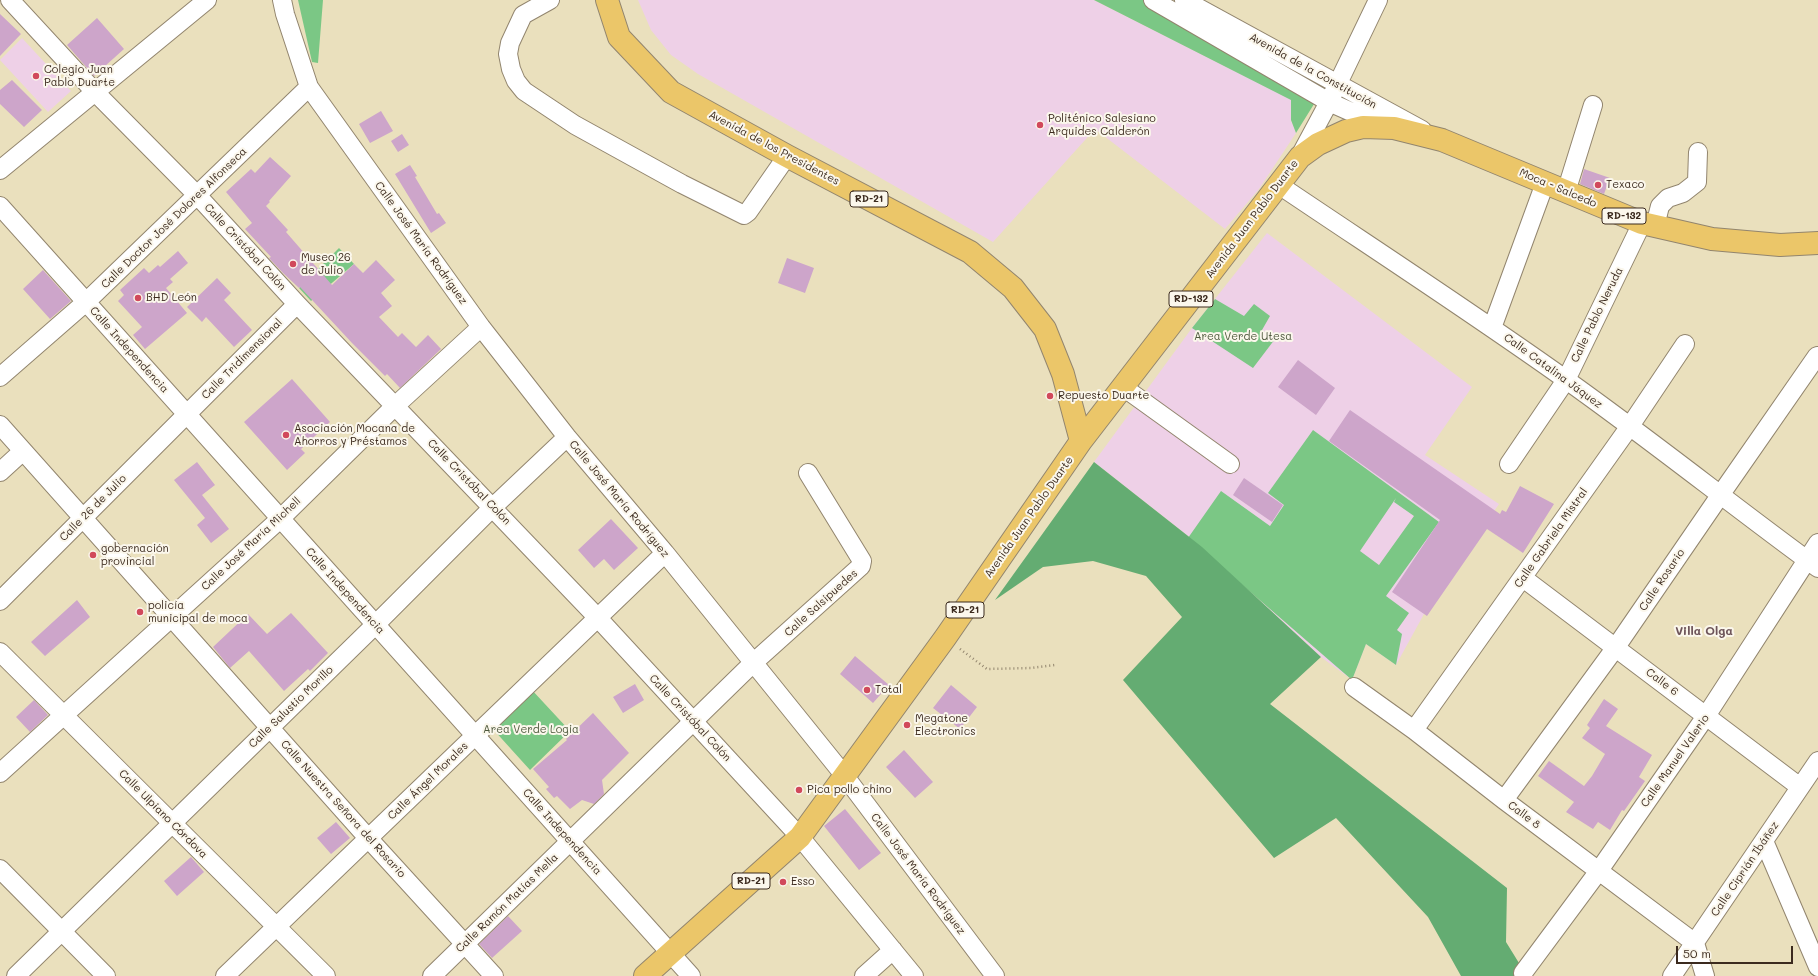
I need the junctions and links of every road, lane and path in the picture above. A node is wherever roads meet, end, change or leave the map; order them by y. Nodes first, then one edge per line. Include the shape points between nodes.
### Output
1 (10, 0) edge
2 (207, 0) edge
3 (282, 0) edge
4 (550, 0) edge
5 (607, 0) edge
6 (1153, 0) edge
7 (1184, 0) edge
8 (1378, 0) edge
9 (1337, 85) junction
10 (309, 87) junction
11 (95, 92) junction
12 (1329, 102) junction
13 (1593, 105) dead end
14 (1383, 126) junction
15 (1442, 140) junction
16 (1698, 152) dead end
17 (787, 156) junction
18 (1300, 157) junction
19 (0, 170) edge
20 (1545, 183) junction
21 (1279, 185) junction
22 (1566, 192) junction
23 (197, 195) junction
24 (0, 206) edge
25 (1649, 224) junction
26 (1818, 244) edge
27 (86, 302) junction
28 (298, 304) junction
29 (481, 327) junction
30 (1492, 328) junction
31 (1685, 344) dead end
32 (1817, 356) edge
33 (0, 377) edge
34 (1566, 380) junction
35 (1123, 387) junction
36 (395, 406) junction
37 (186, 414) junction
38 (0, 425) edge
39 (1630, 426) junction
40 (567, 437) junction
41 (1081, 441) junction
42 (23, 451) junction
43 (1230, 464) dead end
44 (1509, 464) dead end
45 (0, 472) edge
46 (808, 473) dead end
47 (1721, 494) junction
48 (493, 507) junction
49 (83, 518) junction
50 (280, 518) junction
51 (1818, 543) edge
52 (665, 553) junction
53 (1812, 564) edge
54 (1523, 578) junction
55 (0, 601) edge
56 (172, 617) junction
57 (597, 617) junction
58 (375, 625) junction
59 (945, 638) junction
60 (1616, 647) junction
61 (0, 652) edge
62 (753, 663) junction
63 (1055, 665) dead end
64 (1354, 687) dead end
65 (64, 715) junction
66 (1706, 716) junction
67 (693, 722) junction
68 (270, 728) junction
69 (1414, 730) junction
70 (475, 736) junction
71 (1818, 761) edge
72 (0, 773) edge
73 (844, 775) junction
74 (1800, 787) junction
75 (1504, 800) junction
76 (172, 823) junction
77 (800, 836) junction
78 (368, 838) junction
79 (1764, 841) junction
80 (570, 842) junction
81 (0, 869) edge
82 (1598, 872) junction
83 (276, 927) junction
84 (62, 931) junction
85 (465, 943) junction
86 (1695, 943) junction
87 (893, 950) junction
88 (670, 954) junction
89 (1818, 967) edge
90 (1523, 973) dead end
91 (16, 976) edge
92 (106, 976) edge
93 (225, 976) edge
94 (326, 976) edge
95 (432, 976) edge
96 (494, 976) edge
97 (645, 976) edge
98 (690, 976) edge
99 (864, 976) edge
100 (914, 976) edge
101 (995, 976) edge
102 (1672, 976) edge
103 (1705, 976) edge

1 - 11 street, Calle Cristóbal Colón
2 - 11 street
3 - 10 street, Calle José María Rodríguez
4 - 17 street via 522,17 510,43 508,54 511,69 520,87 549,109 682,184 744,215
5 - 17 main road, Avenida de los Presidentes / RD-21 via 619,37 671,92
6 - 12 street, Avenida de la Constitución
7 - 9 street, Avenida de la Constitución
8 - 9 street
9 - 12 street
9 - 15 street, Avenida de la Constitución
10 - 23 street, Calle Doctor José Dolores Alfonseca
10 - 29 street, Calle José María Rodríguez
11 - 19 street
11 - 23 street, Calle Cristóbal Colón
12 - 14 street, Avenida de la Constitución
12 - 18 street
13 - 22 street
14 - 15 main road, Avenida Juan Pablo Duarte / RD-132
14 - 18 main road, Avenida Juan Pablo Duarte / RD-132 via 1363,126 1346,131 1318,144
15 - 20 main road, Moca - Salcedo / RD-132
16 - 25 street, Calle Pablo Neruda via 1697,182 1683,194 1668,198
17 - 41 main road, Avenida de los Presidentes / RD-21 via 970,252 1013,288 1045,329 1063,374
18 - 21 main road, Avenida Juan Pablo Duarte / RD-132
20 - 22 main road, Moca - Salcedo / RD-132
20 - 30 street
21 - 30 street, Calle Catalina Jáquez
21 - 35 main road, Avenida Juan Pablo Duarte / RD-132
22 - 25 main road, Moca - Salcedo / RD-132
23 - 27 street, Calle Doctor José Dolores Alfonseca
23 - 28 street, Calle Cristóbal Colón
24 - 27 street, Calle Independencia
25 - 26 main road, Moca - Salcedo / RD-132 via 1712,239 1780,245
25 - 34 street, Calle Pablo Neruda
27 - 33 street, Calle Doctor José Dolores Alfonseca
27 - 37 street, Calle Independencia
28 - 36 street, Calle Cristóbal Colón
28 - 37 street, Calle Tridimensional
29 - 36 street, Calle José María Michell
29 - 40 street, Calle José María Rodríguez
30 - 34 street, Calle Catalina Jáquez
31 - 39 street, Calle Gabriela Mistral
32 - 47 street, Calle Rosario
34 - 39 street, Calle Catalina Jáquez
34 - 44 street, Calle Pablo Neruda
35 - 41 main road, Avenida Juan Pablo Duarte / RD-132
35 - 43 street
36 - 48 street, Calle Cristóbal Colón
36 - 50 street, Calle José María Michell
37 - 49 street, Calle 26 de Julio
37 - 50 street, Calle Independencia
38 - 42 street, Calle Nuestra Señora del Rosario
39 - 47 street, Calle Catalina Jáquez
39 - 54 street, Calle Gabriela Mistral
40 - 48 street, Calle Salustio Morillo
40 - 52 street, Calle José María Rodríguez
41 - 59 main road, Avenida Juan Pablo Duarte / RD-21
42 - 45 street
42 - 49 street, Calle Nuestra Señora del Rosario
46 - 62 street, Calle Salsipuedes via 862,564
47 - 53 street, Calle Catalina Jáquez
47 - 60 street, Calle Rosario
48 - 57 street, Calle Cristóbal Colón
48 - 58 street, Calle Salustio Morillo
49 - 55 street, Calle 26 de Julio
49 - 56 street, Calle Nuestra Señora del Rosario
50 - 56 street, Calle José María Michell
50 - 58 street, Calle Independencia
51 - 53 street, Calle Manuel Valerio
52 - 57 street, Calle Ángel Morales
52 - 62 street, Calle José María Rodríguez
53 - 66 street, Calle Manuel Valerio
54 - 60 street, Calle 6
54 - 69 street, Calle Gabriela Mistral
56 - 65 street, Calle José María Michell
56 - 68 street, Calle Nuestra Señora del Rosario
57 - 67 street, Calle Cristóbal Colón
57 - 70 street, Calle Ángel Morales
58 - 68 street, Calle Salustio Morillo
58 - 70 street, Calle Independencia
59 - 63 path via 986,669
59 - 73 main road, Avenida Juan Pablo Duarte / RD-21
60 - 66 street, Calle 6
60 - 75 street, Calle Rosario
61 - 65 street, Calle Ulpiano Córdova
62 - 67 street, Calle Ramón Matías Mella
62 - 73 street, Calle José María Rodríguez
64 - 69 street, Calle 8
65 - 72 street, Calle José María Michell
65 - 76 street, Calle Ulpiano Córdova
66 - 74 street, Calle 6
66 - 82 street, Calle Manuel Valerio
67 - 77 street, Calle Cristóbal Colón
67 - 80 street, Calle Ramón Matías Mella
68 - 76 street, Calle Salustio Morillo
68 - 78 street, Calle Nuestra Señora del Rosario
69 - 75 street, Calle 8
70 - 78 street, Calle Ángel Morales
70 - 80 street, Calle Independencia
71 - 74 street, Calle Ciprián Ibáñez
73 - 77 main road, Avenida Juan Pablo Duarte / RD-21
73 - 101 street, Calle José María Rodríguez
74 - 79 street, Calle Ciprián Ibáñez
75 - 82 street, Calle 8
76 - 83 street, Calle Ulpiano Córdova
76 - 84 street, Calle Salustio Morillo
77 - 87 street, Calle Cristóbal Colón
77 - 88 main road, Avenida Juan Pablo Duarte / RD-21
78 - 83 street, Calle Ángel Morales
78 - 85 street, Calle Nuestra Señora del Rosario
79 - 86 street, Calle Ciprián Ibáñez
79 - 89 street
80 - 85 street, Calle Ramón Matías Mella
80 - 88 street, Calle Independencia
81 - 84 street
82 - 86 street, Calle 8
82 - 90 street, Calle Manuel Valerio
83 - 93 street, Calle Ángel Morales
83 - 94 street, Calle Ulpiano Córdova
84 - 91 street, Calle Salustio Morillo
84 - 92 street
85 - 95 street, Calle Ramón Matías Mella
85 - 96 street, Calle Nuestra Señora del Rosario
86 - 102 street, Calle Ciprián Ibáñez
86 - 103 street
87 - 99 street
87 - 100 street, Calle Cristóbal Colón
88 - 97 main road, Avenida Juan Pablo Duarte / RD-21
88 - 98 street, Calle Independencia

